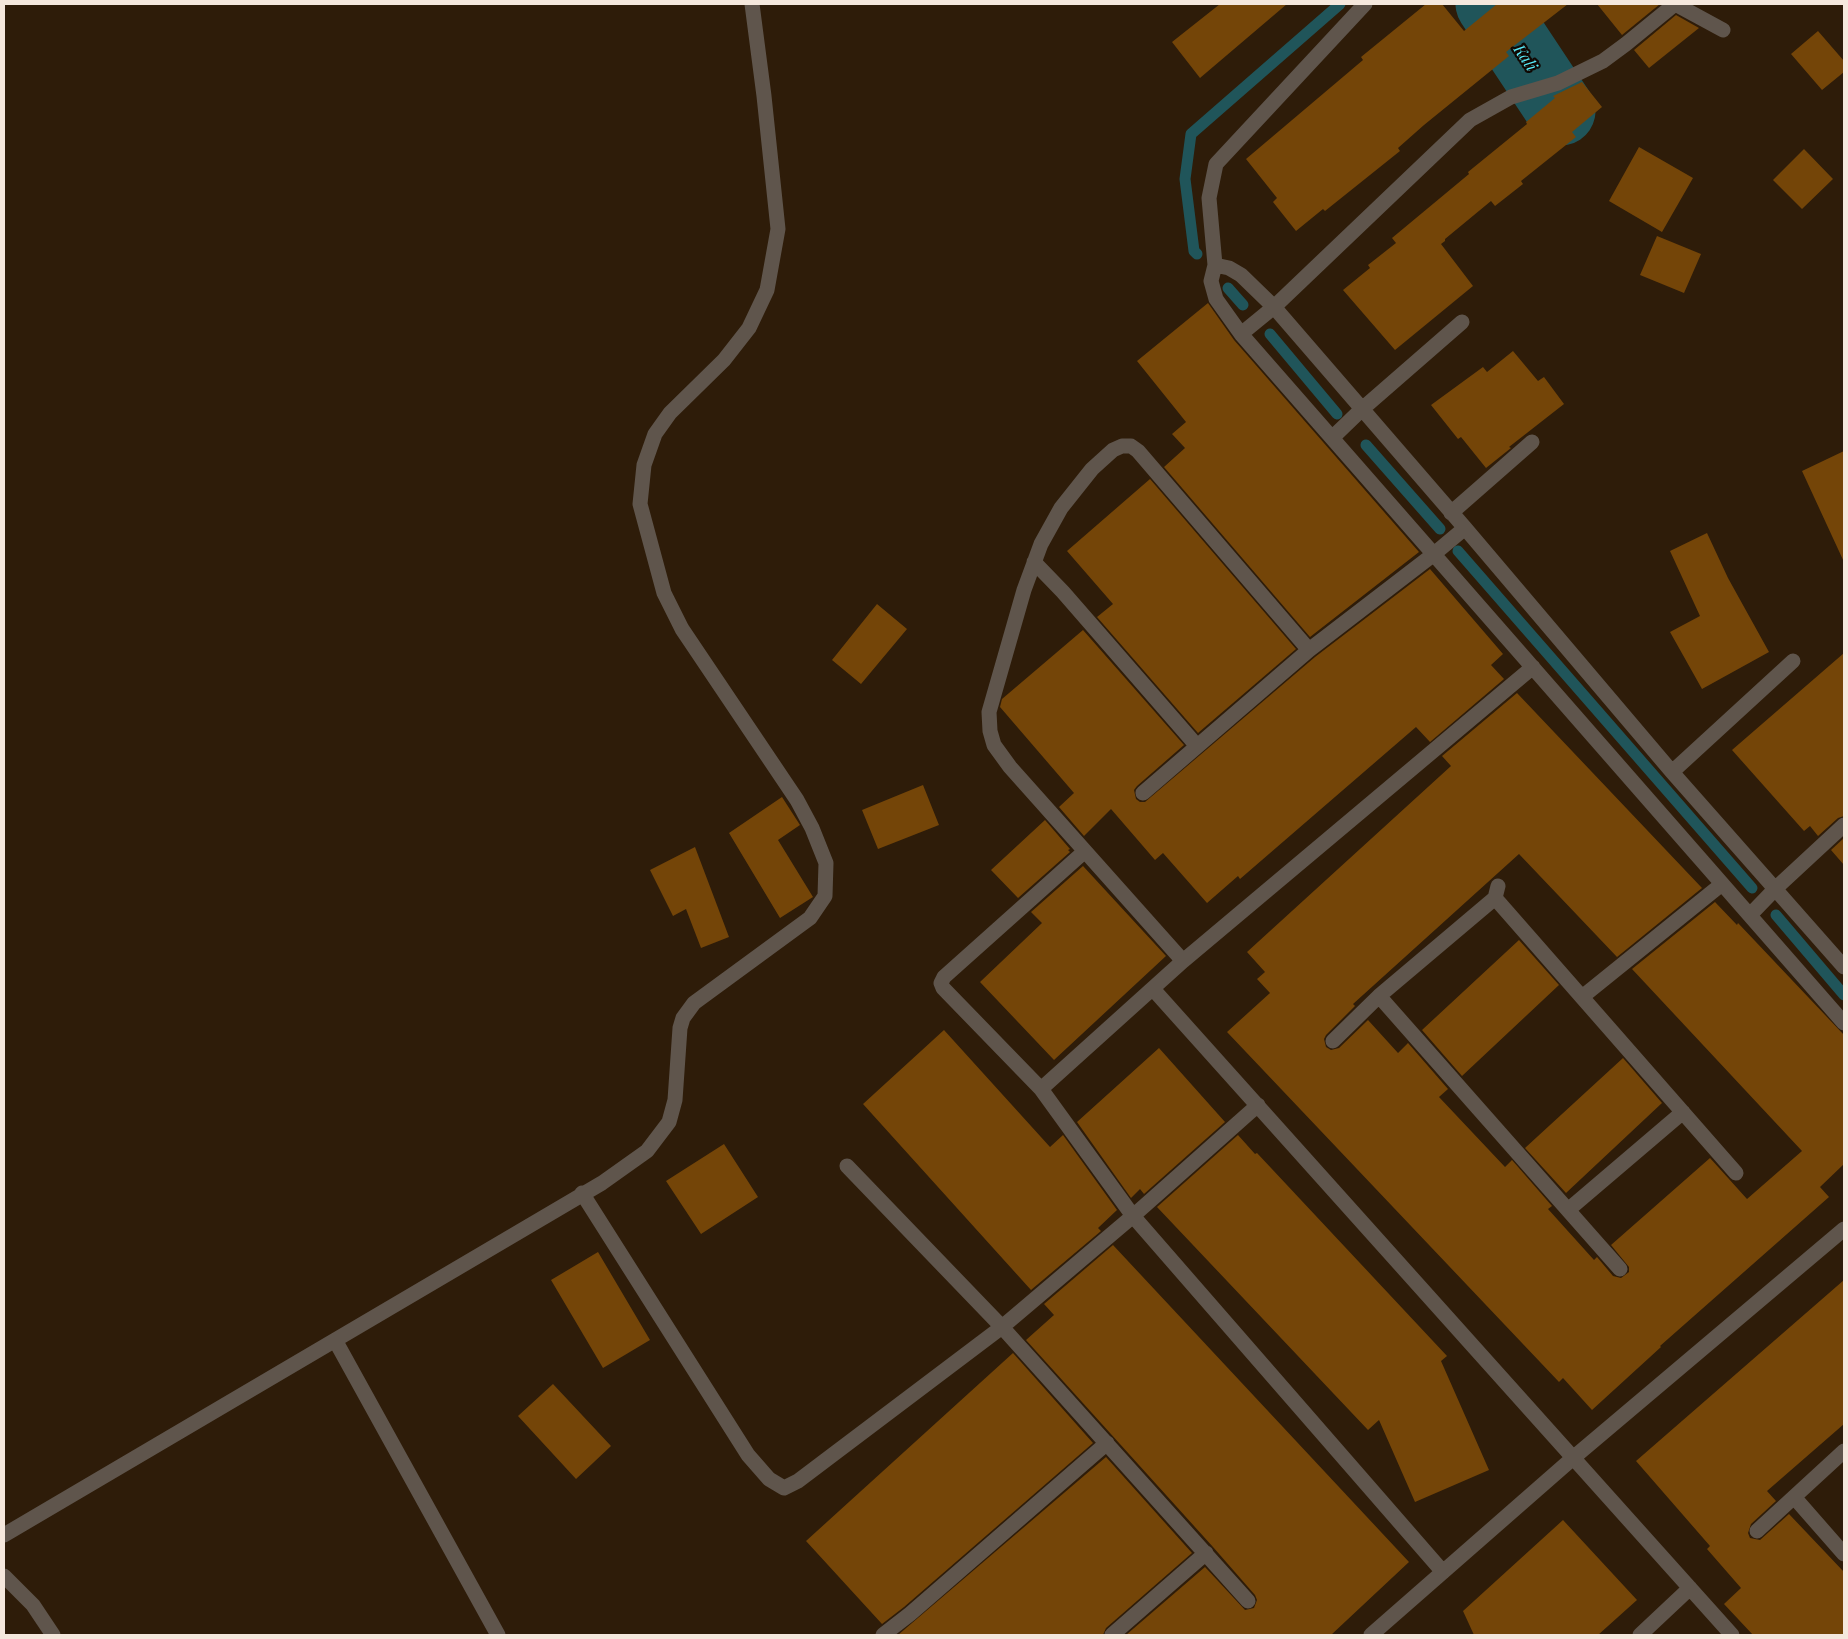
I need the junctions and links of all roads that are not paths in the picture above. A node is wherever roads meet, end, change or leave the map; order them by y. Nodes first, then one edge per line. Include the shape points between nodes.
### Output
1 (752, 4) edge
2 (1366, 4) edge
3 (1675, 4) edge
4 (1723, 30) dead end
5 (1215, 265) junction
6 (1274, 307) junction
7 (1462, 322) dead end
8 (1241, 334) junction
9 (1361, 410) junction
10 (1332, 438) junction
11 (1532, 442) dead end
12 (1451, 513) junction
13 (1465, 528) junction
14 (1434, 554) junction
15 (1034, 562) junction
16 (1309, 650) junction
17 (1793, 661) dead end
18 (1533, 667) junction
19 (1197, 746) junction
20 (1672, 772) junction
21 (1143, 792) dead end
22 (1844, 825) edge
23 (1086, 851) junction
24 (1722, 884) junction
25 (1776, 888) junction
26 (1750, 915) junction
27 (1183, 961) junction
28 (1844, 967) edge
29 (1153, 989) junction
30 (1379, 996) junction
31 (1582, 997) junction
32 (1844, 1024) edge
33 (1333, 1041) dead end
34 (1041, 1090) junction
35 (1258, 1105) junction
36 (1683, 1112) junction
37 (847, 1166) dead end
38 (1736, 1172) dead end
39 (582, 1193) junction
40 (1568, 1210) junction
41 (1133, 1216) junction
42 (1844, 1229) edge
43 (1620, 1269) dead end
44 (1002, 1327) junction
45 (335, 1340) junction
46 (1107, 1443) junction
47 (1844, 1451) edge
48 (1573, 1458) junction
49 (1794, 1497) junction
50 (1757, 1531) dead end
51 (4, 1535) edge
52 (1206, 1553) junction
53 (1844, 1554) edge
54 (1443, 1572) junction
55 (4, 1576) edge
56 (1690, 1588) junction
57 (1248, 1601) dead end
58 (53, 1635) edge
59 (498, 1635) edge
60 (882, 1635) edge
61 (1112, 1635) edge
62 (1371, 1635) edge
63 (1640, 1635) edge
64 (1732, 1635) edge

1 - 39 street via 778,229 767,290 749,328 724,360 670,413 655,434 644,465 640,504 664,593 682,630 797,800 812,828 826,863 825,896 810,918 694,1003 680,1028 675,1100 669,1122 647,1151
2 - 5 street via 1216,164 1209,198
3 - 4 street
3 - 6 street via 1603,60 1558,83 1511,97 1470,120
5 - 6 street via 1241,275
5 - 8 street via 1211,281 1216,299
6 - 8 street
6 - 9 street
7 - 9 street
8 - 10 street
9 - 10 street
9 - 12 street
10 - 14 street
11 - 12 street
12 - 13 street
13 - 14 street
13 - 20 street
14 - 16 street
14 - 18 street
15 - 16 street via 1061,508 1092,469 1112,450 1131,446
15 - 19 street
15 - 23 street via 989,712 990,731 994,745 1010,767
16 - 19 street
17 - 20 street
18 - 24 street
18 - 27 street
19 - 21 street
20 - 25 street
22 - 25 street
23 - 27 street
23 - 34 street via 941,983 946,993
24 - 26 street
24 - 31 street
25 - 26 street
25 - 28 street
26 - 32 street
27 - 29 street
29 - 34 street
29 - 35 street
30 - 31 street via 1497,892
30 - 33 street
30 - 40 street
31 - 36 street
34 - 41 street
35 - 41 street
35 - 48 street
36 - 38 street
36 - 40 street
37 - 44 street
39 - 44 street via 748,1455 769,1479 784,1488 798,1481
39 - 45 street
40 - 43 street
41 - 44 street
41 - 54 street
42 - 48 street
44 - 46 street
45 - 51 street
45 - 59 street
46 - 52 street
46 - 60 street via 918,1608
47 - 49 street
48 - 54 street
48 - 56 street
49 - 50 street
49 - 53 street
52 - 57 street
52 - 61 street
54 - 62 street
55 - 58 street via 33,1605
56 - 63 street
56 - 64 street

